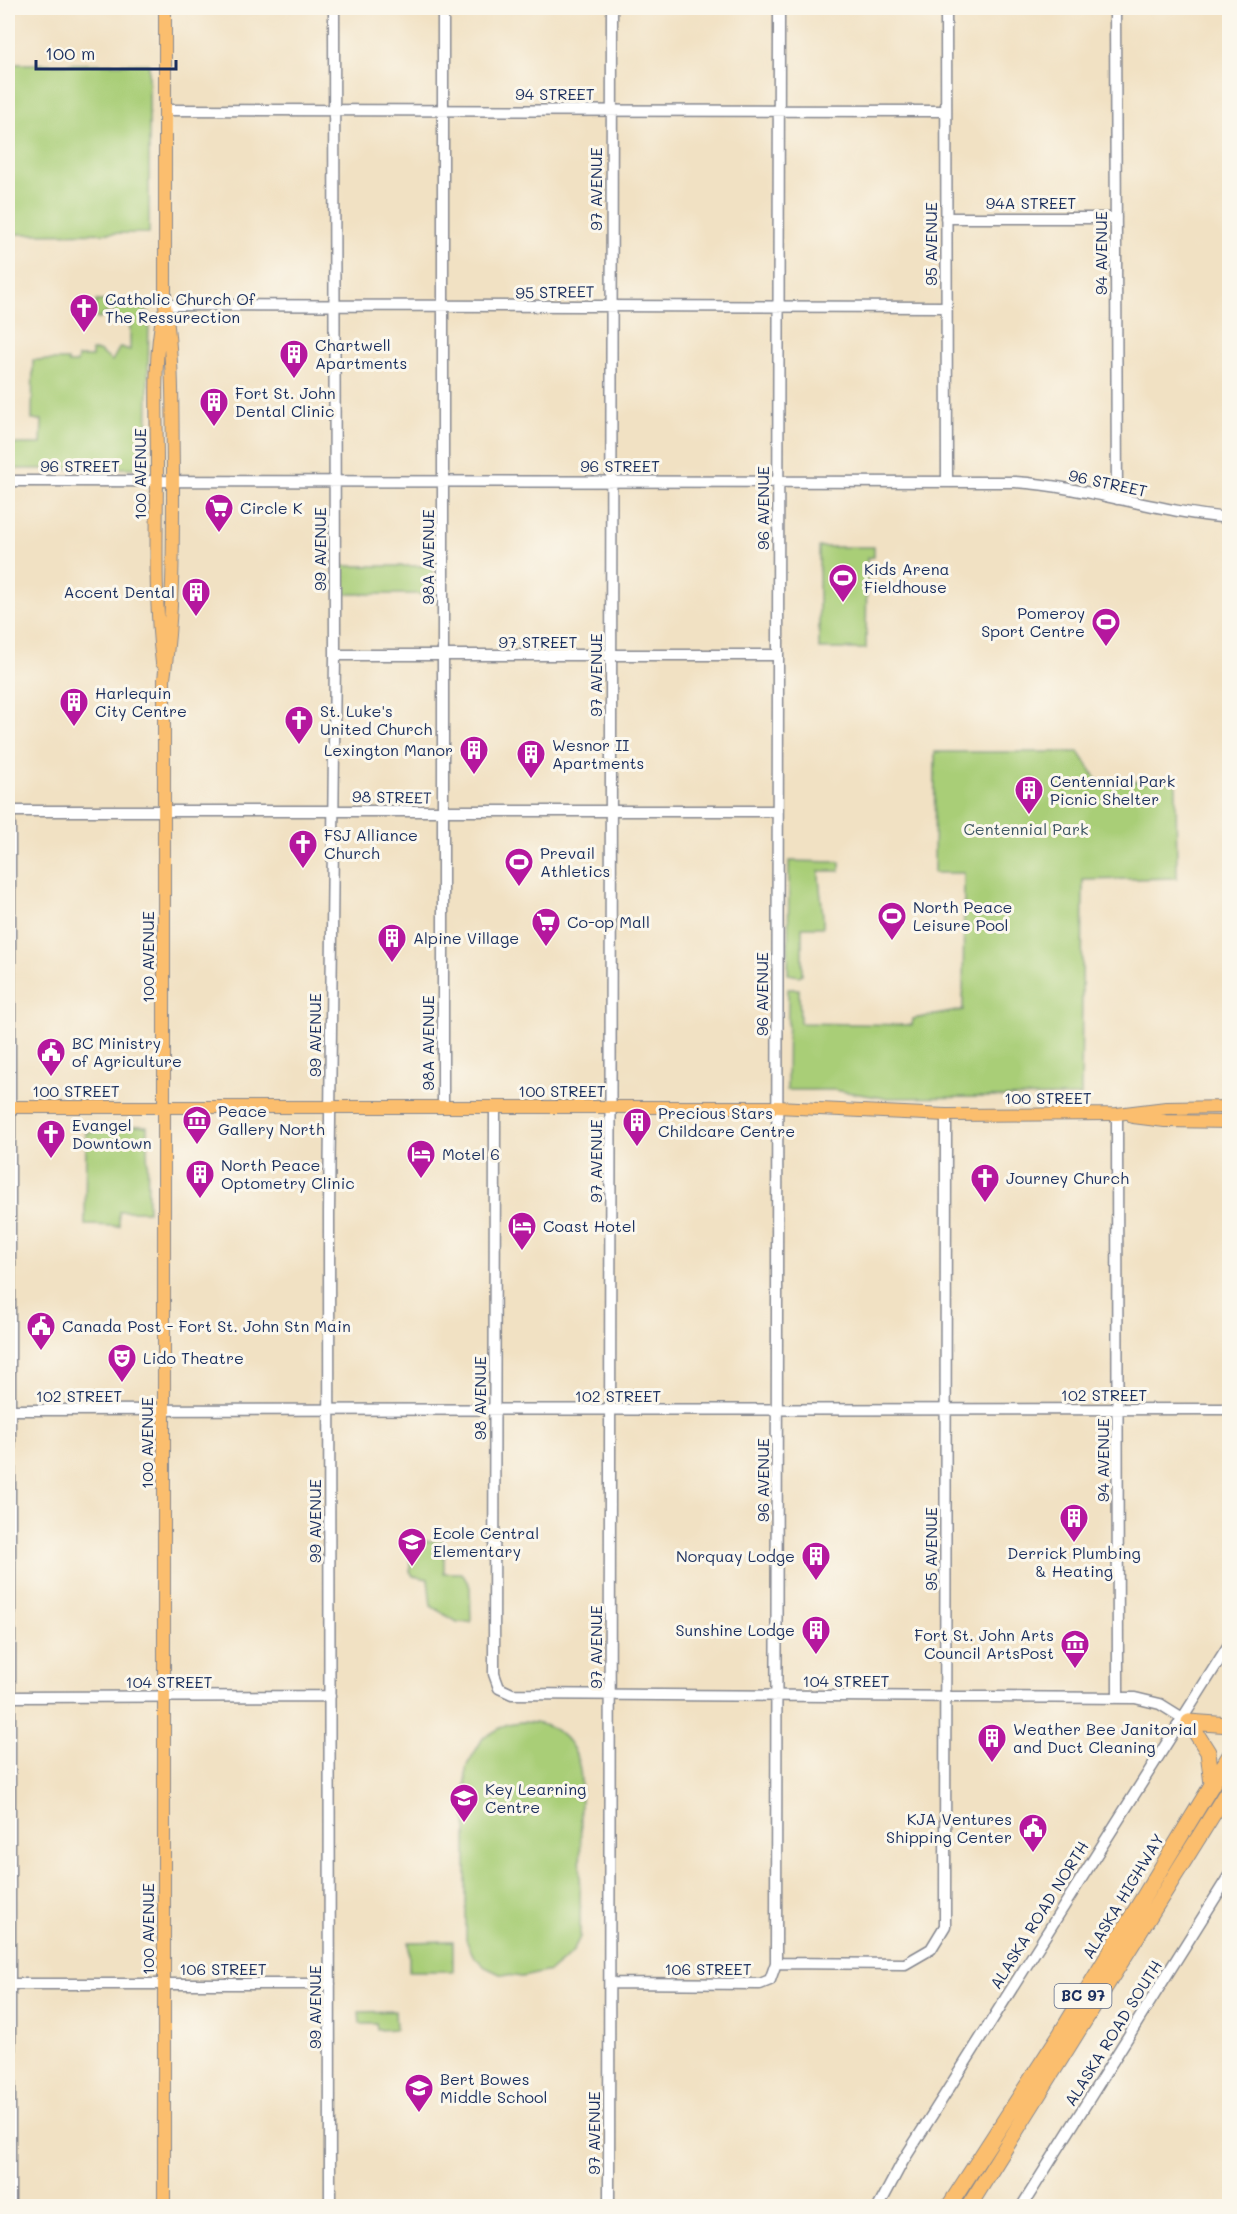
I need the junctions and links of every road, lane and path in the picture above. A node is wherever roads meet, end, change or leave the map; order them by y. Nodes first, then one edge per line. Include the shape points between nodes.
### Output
1 (165, 8) edge
2 (334, 8) edge
3 (443, 8) edge
4 (612, 8) edge
5 (779, 8) edge
6 (946, 8) edge
7 (1115, 8) edge
8 (611, 109) junction
9 (779, 109) junction
10 (165, 110) junction
11 (334, 110) junction
12 (443, 110) junction
13 (945, 111) junction
14 (946, 218) junction
15 (1116, 218) junction
16 (165, 305) junction
17 (334, 307) junction
18 (610, 307) junction
19 (779, 307) junction
20 (946, 307) junction
21 (443, 308) junction
22 (8, 481) edge
23 (157, 481) junction
24 (173, 481) junction
25 (335, 481) junction
26 (443, 481) junction
27 (611, 481) junction
28 (778, 481) junction
29 (947, 481) junction
30 (1117, 499) junction
31 (1230, 518) edge
32 (335, 655) junction
33 (777, 655) junction
34 (443, 656) junction
35 (611, 657) junction
36 (164, 679) junction
37 (8, 807) edge
38 (164, 810) junction
39 (777, 811) junction
40 (332, 812) junction
41 (611, 812) junction
42 (444, 813) junction
43 (9, 1107) edge
44 (164, 1107) junction
45 (330, 1107) junction
46 (442, 1107) junction
47 (495, 1107) junction
48 (611, 1107) junction
49 (777, 1107) junction
50 (1230, 1107) edge
51 (1117, 1114) junction
52 (946, 1115) junction
53 (1230, 1122) edge
54 (1230, 1409) edge
55 (9, 1410) edge
56 (329, 1410) junction
57 (946, 1410) junction
58 (1118, 1410) junction
59 (164, 1411) junction
60 (494, 1411) junction
61 (610, 1411) junction
62 (778, 1411) junction
63 (1230, 1643) edge
64 (499, 1688) joint
65 (611, 1695) junction
66 (330, 1696) junction
67 (777, 1696) junction
68 (9, 1697) edge
69 (164, 1697) junction
70 (947, 1697) junction
71 (1118, 1698) junction
72 (1185, 1720) junction
73 (1230, 1725) edge
74 (1228, 1762) edge
75 (1212, 1784) junction
76 (1230, 1787) edge
77 (1230, 1804) edge
78 (1209, 1820) junction
79 (1230, 1874) edge
80 (776, 1963) junction
81 (770, 1980) joint
82 (610, 1983) junction
83 (9, 1984) edge
84 (164, 1984) junction
85 (330, 1984) junction
86 (10, 2206) edge
87 (164, 2206) edge
88 (330, 2206) edge
89 (609, 2206) edge
90 (879, 2206) edge
91 (949, 2206) edge
92 (969, 2206) edge
93 (1022, 2206) edge

1 - 10 main road, 100 AVENUE
2 - 11 street, 99 AVENUE
3 - 12 street, 98A AVENUE
4 - 8 street, 97 AVENUE
5 - 9 street, 96 AVENUE
6 - 13 street, 95 AVENUE
7 - 15 street, 94 AVENUE
8 - 9 street, 94 STREET
8 - 12 street, 94 STREET
8 - 18 street, 97 AVENUE
9 - 13 street, 94 STREET
9 - 19 street, 96 AVENUE
10 - 11 street, 94 STREET
10 - 16 main road, 100 AVENUE
11 - 12 street, 94 STREET
11 - 17 street, 99 AVENUE
12 - 21 street, 98A AVENUE
13 - 14 street, 95 AVENUE
14 - 15 street, 94A STREET
14 - 20 street, 95 AVENUE
15 - 30 street, 94 AVENUE
16 - 17 street, 95 STREET
16 - 23 main road, 100 AVENUE via 158,338
16 - 24 main road, 100 AVENUE via 171,338
17 - 21 street, 95 STREET
17 - 25 street, 99 AVENUE
18 - 19 street, 95 STREET
18 - 21 street, 95 STREET
18 - 27 street, 97 AVENUE
19 - 20 street, 95 STREET
19 - 28 street, 96 AVENUE
20 - 29 street, 95 AVENUE
21 - 26 street, 98A AVENUE
22 - 23 street, 96 STREET
23 - 24 street, 96 STREET
23 - 36 main road, 100 AVENUE via 157,623
24 - 25 street, 96 STREET
24 - 36 main road, 100 AVENUE via 172,624
25 - 26 street, 96 STREET
25 - 32 street, 99 AVENUE
26 - 27 street, 96 STREET
26 - 34 street, 98A AVENUE
27 - 28 street, 96 STREET
27 - 35 street, 97 AVENUE
28 - 29 street, 96 STREET
28 - 33 street, 96 AVENUE
29 - 30 street, 96 STREET via 1030,483
30 - 31 street, 96 STREET via 1170,511
32 - 34 street, 97 STREET
32 - 40 street, 99 AVENUE
33 - 35 street, 97 STREET
33 - 39 street, 96 AVENUE
34 - 35 street, 97 STREET
34 - 42 street, 98A AVENUE
35 - 41 street, 97 AVENUE
36 - 38 main road, 100 AVENUE
37 - 38 street, 98 STREET
37 - 43 street
38 - 40 street, 98 STREET
38 - 44 main road, 100 AVENUE
39 - 41 street, 98 STREET
39 - 49 street, 96 AVENUE
40 - 42 street, 98 STREET
40 - 45 street, 99 AVENUE
41 - 42 street, 98 STREET
41 - 48 street, 97 AVENUE
42 - 46 street, 98A AVENUE
43 - 44 main road, 100 STREET
43 - 55 street
44 - 45 main road, 100 STREET
44 - 59 main road, 100 AVENUE
45 - 46 main road, 100 STREET
45 - 56 street, 99 AVENUE
46 - 47 main road, 100 STREET
47 - 48 main road, 100 STREET
47 - 60 street, 98 AVENUE
48 - 49 main road, 100 STREET
48 - 61 street, 97 AVENUE
49 - 52 main road, 100 STREET
49 - 62 street, 96 AVENUE
50 - 51 main road, 100 STREET
51 - 52 main road, 100 STREET
51 - 53 main road, 100 STREET via 1165,1121
51 - 58 street, 94 AVENUE
52 - 57 street, 95 AVENUE
54 - 58 street, 102 STREET
55 - 59 street, 102 STREET
55 - 68 street
56 - 59 street, 102 STREET
56 - 60 street, 102 STREET
56 - 66 street, 99 AVENUE
57 - 58 street, 102 STREET
57 - 62 street, 102 STREET
57 - 70 street, 95 AVENUE
58 - 71 street, 94 AVENUE
59 - 69 main road, 100 AVENUE
60 - 61 street, 102 STREET
60 - 64 street, 98 AVENUE via 494,1674
61 - 62 street, 102 STREET
61 - 65 street, 97 AVENUE
62 - 67 street, 96 AVENUE
63 - 72 street, ALASKA ROAD NORTH
64 - 65 street, 104 STREET via 512,1694
65 - 67 street, 104 STREET
65 - 82 street, 97 AVENUE
66 - 69 street, 104 STREET
66 - 85 street, 99 AVENUE
67 - 70 street, 104 STREET
67 - 80 street, 96 AVENUE
68 - 69 street, 104 STREET
68 - 83 street
69 - 84 main road, 100 AVENUE
70 - 71 street, 104 STREET
70 - 80 street, 95 AVENUE via 945,1926 931,1949 905,1964
71 - 72 street, 104 STREET via 1150,1700
72 - 73 highway
72 - 74 highway via 1211,1740
72 - 75 highway via 1208,1752
72 - 90 street, ALASKA ROAD NORTH via 903,2161
74 - 75 highway, ALASKA HIGHWAY / BC 97
75 - 91 highway, ALASKA HIGHWAY / BC 97 via 1061,2033
76 - 78 highway, ALASKA HIGHWAY / BC 97
77 - 78 highway
78 - 92 highway, ALASKA HIGHWAY / BC 97
79 - 93 street, ALASKA ROAD SOUTH
80 - 81 street, 96 AVENUE
81 - 82 street, 106 STREET via 760,1984
82 - 89 street, 97 AVENUE
83 - 84 street, 106 STREET
83 - 86 street
84 - 85 street, 106 STREET
84 - 87 main road, 100 AVENUE
85 - 88 street, 99 AVENUE

